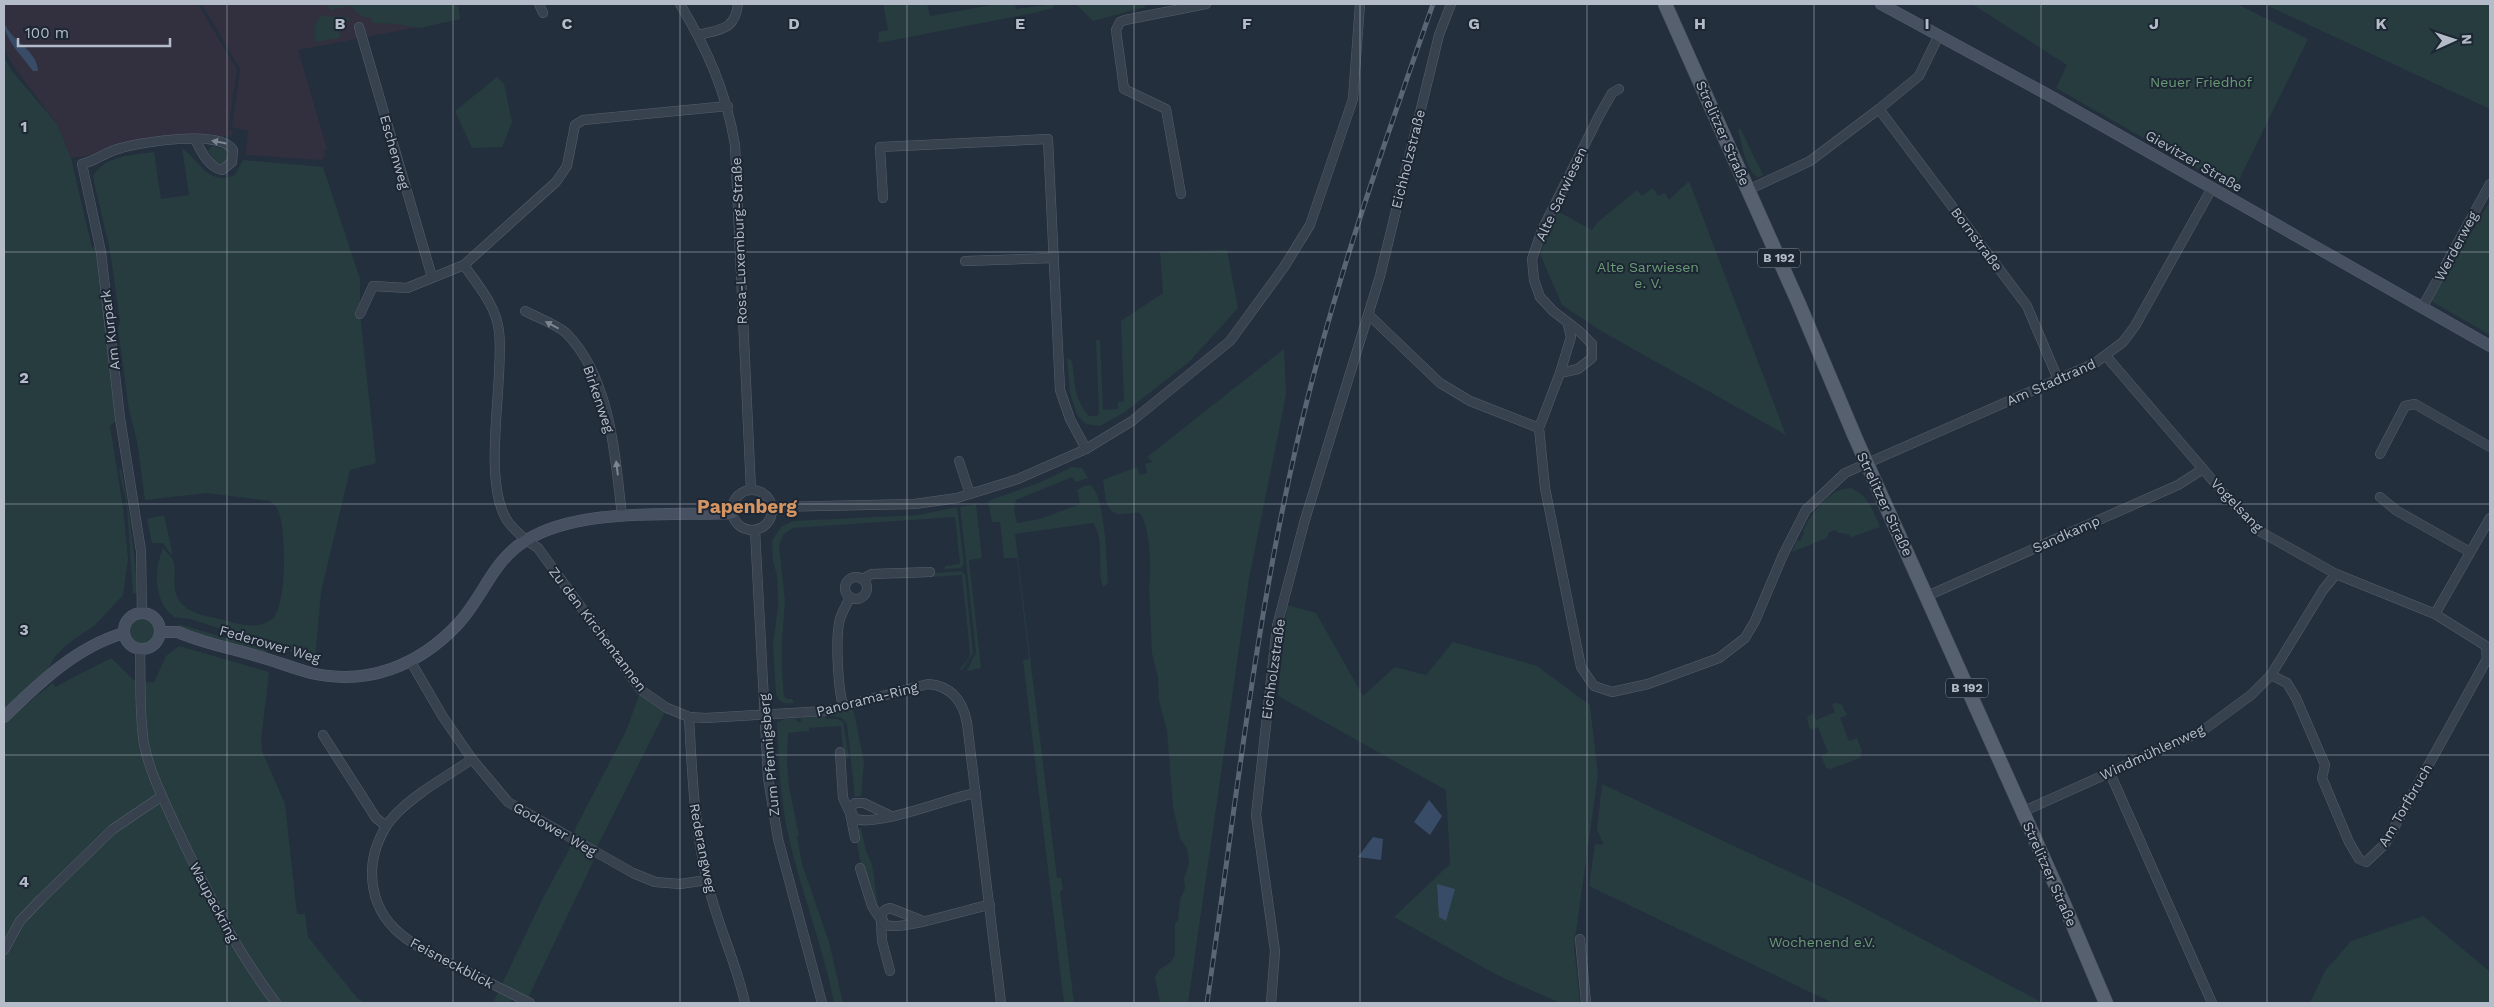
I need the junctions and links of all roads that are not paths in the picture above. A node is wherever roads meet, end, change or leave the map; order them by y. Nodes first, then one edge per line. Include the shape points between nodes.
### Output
1 (539, 4) edge
2 (680, 4) edge
3 (738, 4) edge
4 (1206, 4) edge
5 (1360, 4) edge
6 (1451, 4) edge
7 (1665, 4) edge
8 (1881, 4) edge
9 (543, 13) dead end
10 (359, 27) dead end
11 (698, 35) junction
12 (1939, 36) junction
13 (1619, 89) dead end
14 (728, 106) junction
15 (1879, 110) junction
16 (195, 139) junction
17 (2490, 184) edge
18 (2212, 188) junction
19 (1748, 190) junction
20 (1181, 194) dead end
21 (883, 198) dead end
22 (1054, 258) junction
23 (965, 261) dead end
24 (464, 265) junction
25 (432, 277) junction
26 (2422, 308) junction
27 (526, 311) dead end
28 (360, 314) dead end
29 (1369, 315) junction
30 (1568, 325) junction
31 (2490, 346) edge
32 (2106, 356) junction
33 (1560, 373) junction
34 (2058, 379) junction
35 (1539, 428) junction
36 (2490, 447) edge
37 (1086, 449) junction
38 (2380, 454) dead end
39 (959, 461) dead end
40 (1866, 462) junction
41 (2203, 469) junction
42 (751, 490) junction
43 (970, 494) junction
44 (2380, 497) dead end
45 (773, 507) junction
46 (732, 513) junction
47 (622, 516) junction
48 (2490, 518) edge
49 (755, 530) junction
50 (526, 540) junction
51 (2470, 552) junction
52 (930, 572) dead end
53 (2336, 574) junction
54 (862, 579) junction
55 (1927, 596) junction
56 (850, 597) junction
57 (142, 613) junction
58 (2435, 614) junction
59 (160, 632) junction
60 (124, 633) junction
61 (140, 650) junction
62 (2489, 660) edge
63 (411, 662) junction
64 (2271, 675) junction
65 (843, 706) junction
66 (765, 715) junction
67 (4, 717) edge
68 (689, 717) junction
69 (322, 735) dead end
70 (840, 752) dead end
71 (472, 759) junction
72 (2110, 773) junction
73 (976, 794) junction
74 (162, 796) junction
75 (2022, 812) junction
76 (850, 813) junction
77 (891, 816) junction
78 (386, 826) junction
79 (855, 838) dead end
80 (860, 868) dead end
81 (707, 880) junction
82 (990, 905) junction
83 (881, 920) junction
84 (923, 921) junction
85 (1580, 939) dead end
86 (4, 950) edge
87 (890, 971) dead end
88 (276, 1003) edge
89 (530, 1003) edge
90 (745, 1003) edge
91 (822, 1003) edge
92 (1001, 1003) edge
93 (1271, 1003) edge
94 (1586, 1003) edge
95 (2106, 1003) edge
96 (2212, 1003) edge

1 - 9 street
2 - 11 street, Rosa-Luxemburg-Straße
3 - 11 street via 732,24
4 - 20 street via 1125,20 1116,30 1124,89 1166,108
5 - 37 street via 1353,99 1310,224 1284,268 1230,341 1132,421
6 - 29 street, Eichholzstraße via 1439,35
7 - 19 main road, Strelitzer Straße / B 192
8 - 12 street, Gievitzer Straße
10 - 25 street, Eschenweg
11 - 14 street, Rosa-Luxemburg-Straße
12 - 15 street via 1919,76
12 - 18 street, Gievitzer Straße
13 - 30 street, Alte Sarwiesen via 1612,93 1599,116 1542,230 1532,259 1540,297
14 - 24 street via 583,120 575,125 567,166 556,182
14 - 42 street, Rosa-Luxemburg-Straße via 739,186
15 - 19 street via 1810,161
15 - 34 street, Bornstraße via 2027,306
16 -> 16 street, Am Kurpark via 215,168 222,170 232,162 231,146 224,142
16 - 57 street, Am Kurpark via 180,138 120,148 82,164 101,252 120,418 141,551
17 - 26 street, Werderweg
18 - 26 street, Gievitzer Straße
18 - 32 street, Am Stadtrand via 2135,326
19 - 40 main road, Strelitzer Straße / B 192
21 - 22 street via 880,148 1048,139
22 - 23 street
22 - 37 street via 1060,390 1070,419
24 - 25 street
24 - 50 street, Zu den Kirchentannen via 493,306 499,332 495,443 498,494 508,522
25 - 28 street via 407,288 374,286
26 - 31 street, Gievitzer Straße
47 -> 27 street, Birkenweg via 612,431 589,364 565,332
29 - 35 street via 1440,383 1470,401
29 - 93 street, Eichholzstraße via 1304,523 1277,626 1256,815 1275,951
30 - 33 street via 1571,337
30 - 33 street, Alte Sarwiesen via 1592,344 1592,358 1578,369
32 - 34 street, Am Stadtrand
32 - 41 street, Vogelsang
33 - 35 street
34 - 40 street, Am Stadtrand
35 - 40 street, Am Stadtrand via 1545,488 1581,667 1594,686 1612,692 1648,684 1719,658 1744,638 1806,510 1845,473
36 - 38 street via 2415,404 2405,406
37 - 43 street via 1018,479
39 - 43 street
40 - 55 main road, Strelitzer Straße / B 192
41 - 53 street, Vogelsang via 2261,532
41 - 55 street, Sandkamp via 2178,485
42 - 45 street via 765,494
42 - 46 street via 739,495
43 - 45 street via 915,504
44 - 51 street via 2397,511
45 - 49 street via 767,524
46 - 47 street, Federower Weg
46 - 49 street via 736,523 745,529
47 - 50 street, Federower Weg via 566,523
48 - 51 street
49 - 66 street, Zum Pfennigsberg
50 - 63 street, Federower Weg via 496,567 478,599 458,624
50 - 68 street, Zu den Kirchentannen via 538,548 641,690 667,708
51 - 58 street
52 - 54 street via 872,574
53 - 58 street, Vogelsang
53 - 64 street, Windmühlenweg
54 - 56 street via 852,578 847,582 845,588
54 - 56 street via 867,588 865,594 856,599
55 - 75 main road, Strelitzer Straße / B 192
56 - 65 street via 838,632
57 - 59 street via 155,618
57 - 60 street via 128,620
58 - 62 street, Vogelsang via 2486,646
59 - 61 street via 155,644
59 - 63 street, Federower Weg via 178,632 326,676 374,675
60 - 61 street via 130,645
60 - 67 street via 74,656
61 - 74 street, Waupackring via 144,745
62 - 64 street, Am Torfbruch via 2385,844 2366,862 2359,858 2349,842 2322,778 2325,765 2296,698 2287,683
63 - 71 street, Godower Weg
64 - 72 street, Windmühlenweg via 2251,695 2202,731
65 - 66 street, Panorama-Ring via 816,712
65 - 73 street, Panorama-Ring via 920,685 935,685 949,691 956,696 965,712
66 - 68 street, Zu den Kirchentannen
66 - 91 street, Zum Pfennigsberg via 768,778 778,839
68 - 81 street, Rederangweg via 694,798
69 - 78 street via 376,818
70 - 76 street via 843,798
71 - 78 street, Feisneckblick via 398,812
71 - 81 street, Godower Weg via 508,802 633,873 655,882 680,884
72 - 75 street, Windmühlenweg
72 - 96 street
73 - 77 street
73 - 82 street, Panorama-Ring
74 - 86 street via 113,829 41,899 20,921
74 - 88 street, Waupackring via 214,907
75 - 95 main road, Strelitzer Straße / B 192
76 - 77 street via 862,821
76 - 77 street via 852,804 860,802
76 - 79 street
78 - 89 street, Feisneckblick via 377,844 372,879 375,896 388,922 421,949
80 - 83 street via 872,906
81 - 90 street, Rederangweg
82 - 84 street
82 - 92 street, Panorama-Ring
83 - 84 street via 889,927
83 - 84 street via 884,910 890,908
83 - 87 street via 882,941
85 - 94 street

